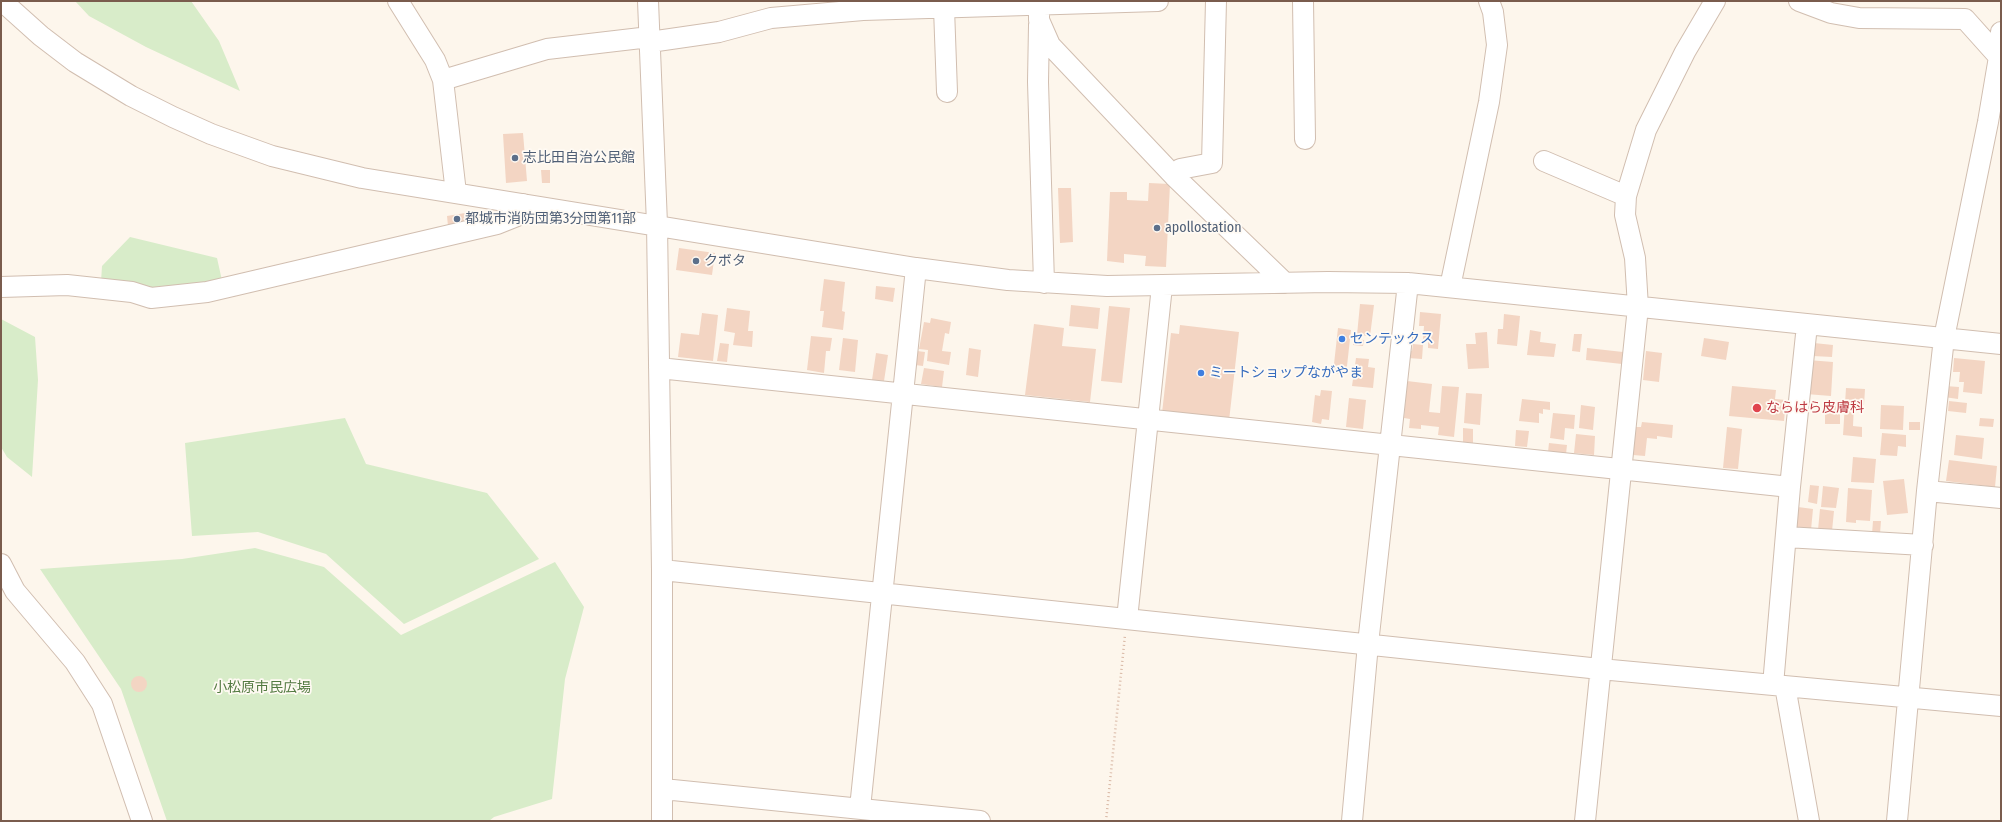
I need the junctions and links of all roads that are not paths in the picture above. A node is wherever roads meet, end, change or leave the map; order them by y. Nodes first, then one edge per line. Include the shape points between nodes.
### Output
1 (2, 1) edge
2 (398, 1) edge
3 (648, 1) edge
4 (1158, 1) edge
5 (1216, 1) edge
6 (1303, 1) edge
7 (1489, 1) edge
8 (1715, 1) edge
9 (1799, 1) edge
10 (864, 6) edge
11 (944, 8) junction
12 (1032, 8) edge
13 (2001, 32) edge
14 (650, 42) junction
15 (1999, 57) junction
16 (443, 80) junction
17 (947, 92) dead end
18 (1994, 122) edge
19 (1304, 139) dead end
20 (1544, 161) dead end
21 (1174, 176) junction
22 (456, 193) junction
23 (1626, 196) junction
24 (523, 204) junction
25 (657, 224) junction
26 (916, 268) junction
27 (1044, 283) junction
28 (1285, 283) junction
29 (1408, 283) junction
30 (1162, 286) junction
31 (1, 287) edge
32 (1450, 287) junction
33 (1638, 307) junction
34 (1808, 325) junction
35 (1944, 338) junction
36 (2001, 344) edge
37 (659, 368) junction
38 (903, 393) junction
39 (1148, 420) junction
40 (1390, 444) junction
41 (1622, 469) junction
42 (1790, 487) junction
43 (1927, 491) junction
44 (2001, 498) edge
45 (1786, 537) junction
46 (1923, 545) junction
47 (1, 564) edge
48 (662, 570) junction
49 (883, 592) junction
50 (1127, 619) junction
51 (1368, 644) junction
52 (1600, 668) junction
53 (1779, 686) junction
54 (1909, 697) junction
55 (2001, 706) edge
56 (663, 789) junction
57 (860, 808) junction
58 (142, 821) edge
59 (662, 821) edge
60 (980, 821) edge
61 (1352, 821) edge
62 (1585, 821) edge
63 (1809, 821) edge
64 (1897, 821) edge

1 - 22 street via 75,62 131,96 204,131 279,158 362,178
2 - 16 street via 435,60
3 - 14 street
4 - 12 street
5 - 21 street via 1212,164 1180,169
6 - 19 street
7 - 32 street via 1497,45 1489,102
8 - 23 street via 1685,52 1646,130
9 - 15 street via 1831,13 1859,18 1965,19
10 - 11 street
10 - 14 street via 771,18 718,32
11 - 12 street
11 - 17 street
12 - 21 street via 1050,46
12 - 27 street via 1038,82
13 - 15 street
14 - 16 street via 641,38 548,49
14 - 25 street
15 - 18 street
16 - 22 street
18 - 35 street
20 - 23 street
21 - 28 street
22 - 24 street
23 - 33 street via 1625,215 1635,258
24 - 25 street
24 - 31 street via 517,216 497,224 207,292 151,298 132,292 67,285
25 - 26 street
25 - 37 street
26 - 27 street
26 - 38 street
27 - 30 street
28 - 29 street
28 - 30 street
29 - 32 street
29 - 40 street
30 - 39 street
32 - 33 street
33 - 34 street
33 - 41 street
34 - 35 street
34 - 42 street
35 - 36 street
35 - 43 street
37 - 38 street
37 - 48 street
38 - 39 street
38 - 49 street
39 - 40 street
39 - 50 street
40 - 41 street
40 - 51 street
41 - 42 street
41 - 52 street
42 - 45 street
43 - 44 street
43 - 46 street
45 - 46 street
45 - 53 street
46 - 54 street
47 - 58 street via 16,591 75,662 102,704
48 - 49 street
48 - 56 street
49 - 50 street
49 - 57 street
50 - 51 street
51 - 52 street
51 - 61 street
52 - 53 street
52 - 62 street
53 - 54 street
53 - 63 street
54 - 55 street
54 - 64 street
56 - 57 street
56 - 59 street
57 - 60 street

